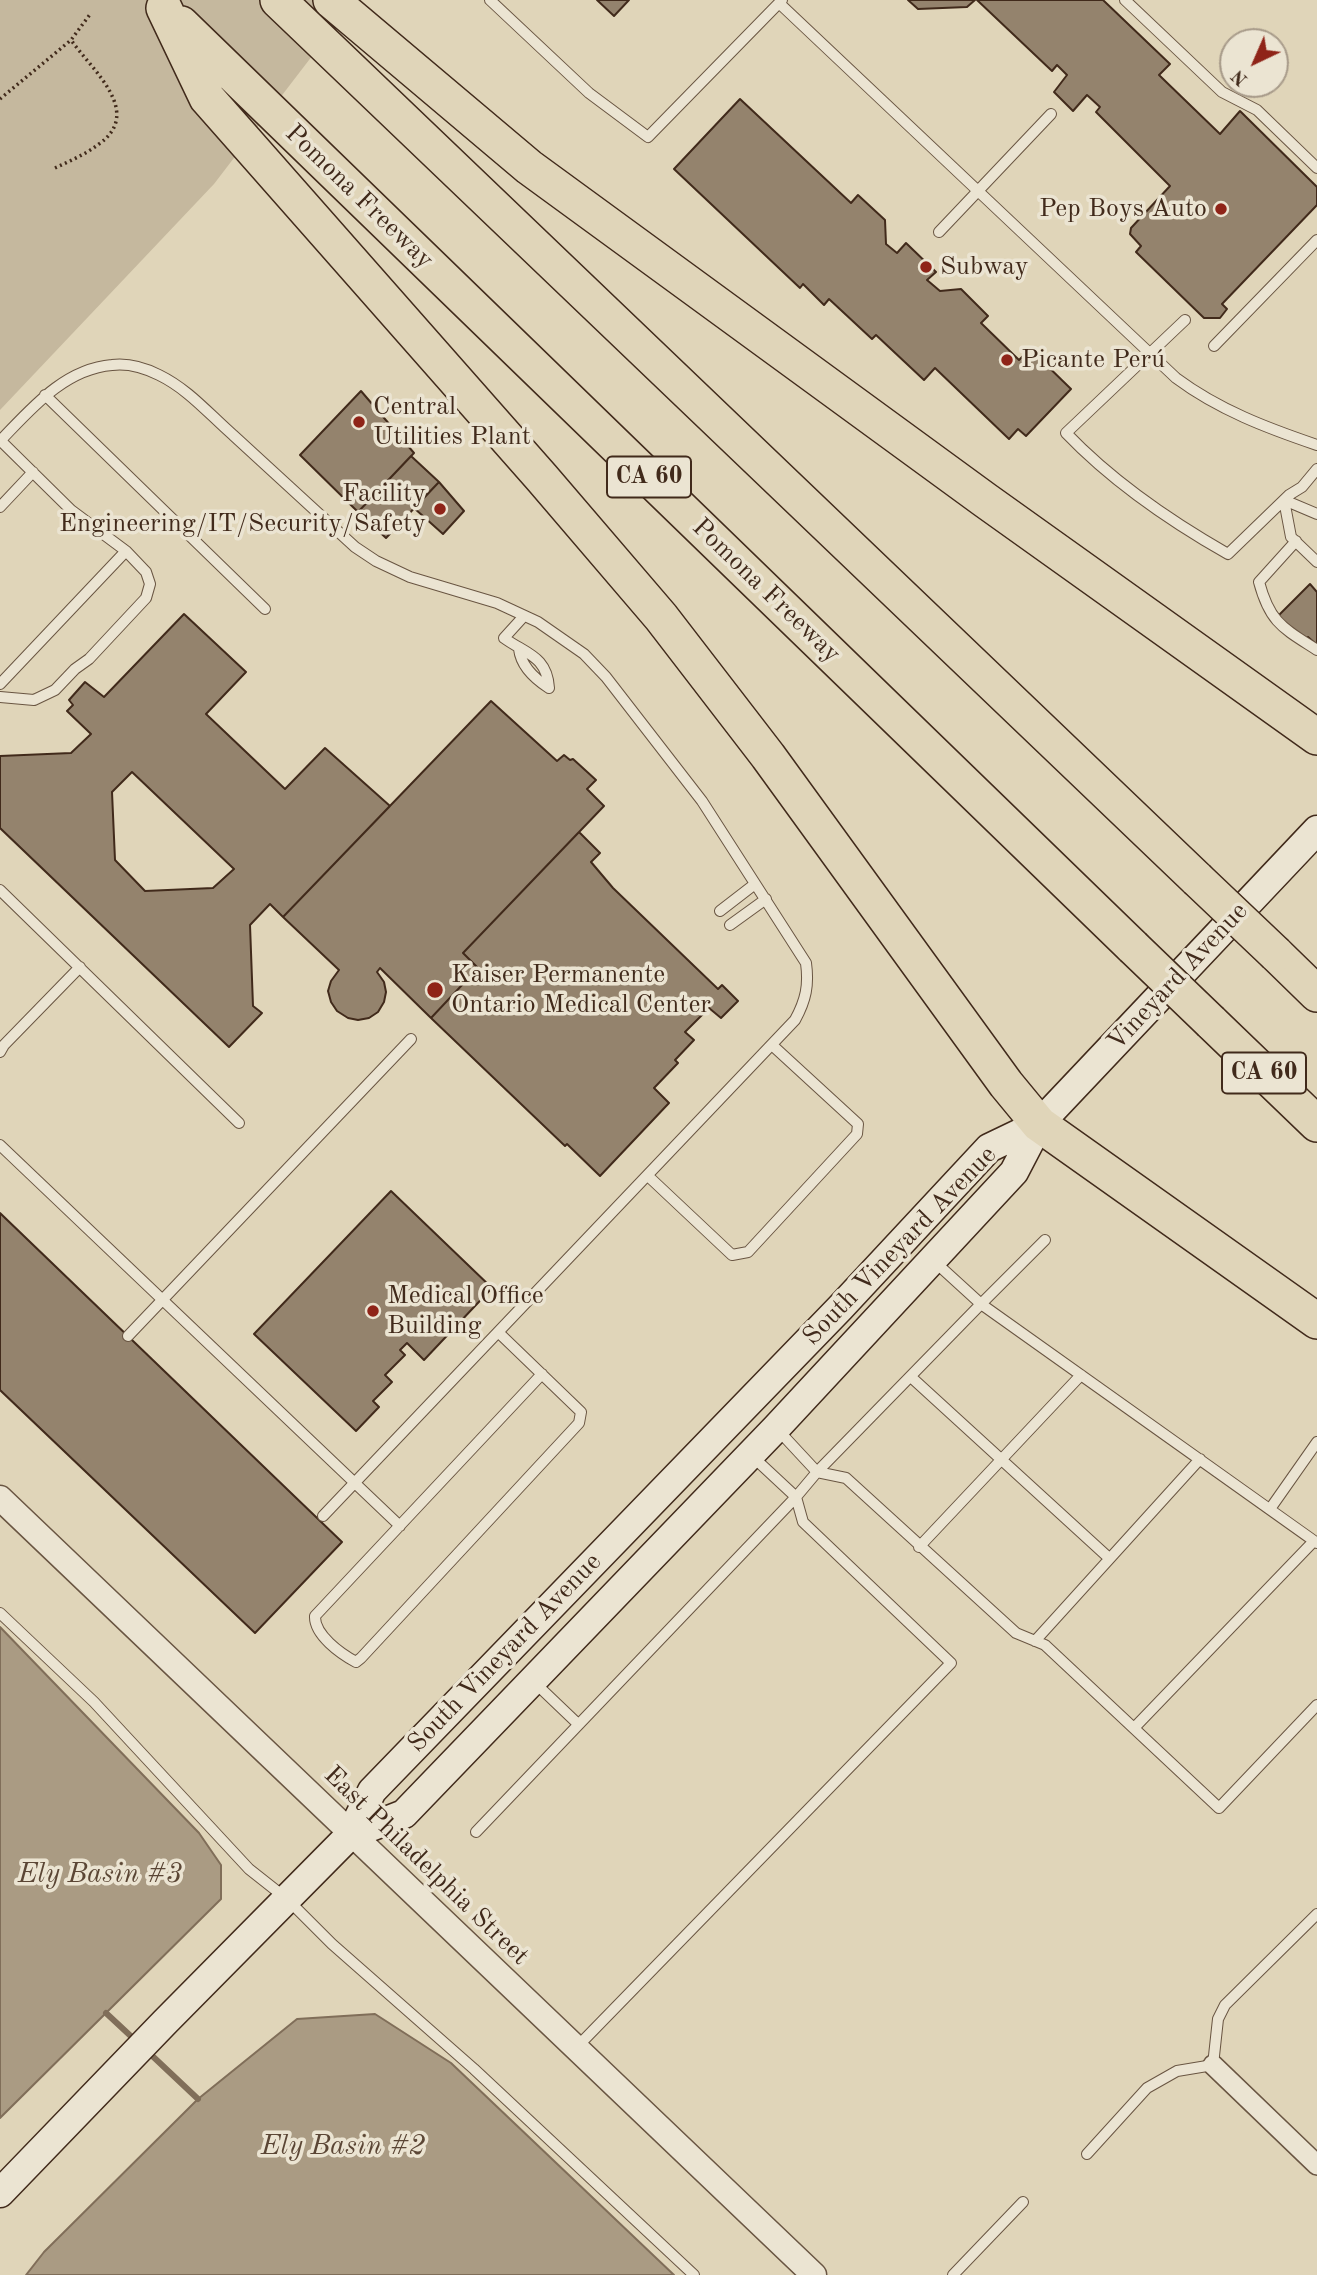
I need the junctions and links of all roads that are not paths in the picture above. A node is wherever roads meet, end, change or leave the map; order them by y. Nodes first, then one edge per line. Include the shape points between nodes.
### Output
1 (278, 0) edge
2 (331, 0) edge
3 (490, 0) edge
4 (1125, 0) edge
5 (781, 1) edge
6 (160, 4) edge
7 (1051, 114) dead end
8 (1317, 168) edge
9 (977, 191) junction
10 (939, 232) dead end
11 (1317, 240) edge
12 (1185, 320) dead end
13 (1214, 346) dead end
14 (1150, 355) junction
15 (45, 395) junction
16 (0, 441) edge
17 (1317, 445) edge
18 (1317, 469) edge
19 (33, 472) junction
20 (1284, 500) junction
21 (0, 507) edge
22 (1317, 514) edge
23 (1296, 541) junction
24 (126, 551) junction
25 (1317, 562) edge
26 (265, 609) dead end
27 (524, 616) junction
28 (519, 649) dead end
29 (1317, 650) edge
30 (0, 684) edge
31 (0, 697) edge
32 (1317, 737) edge
33 (1317, 830) edge
34 (755, 884) junction
35 (0, 890) edge
36 (766, 899) junction
37 (720, 911) dead end
38 (730, 925) dead end
39 (80, 967) junction
40 (1317, 994) edge
41 (411, 1039) dead end
42 (772, 1045) junction
43 (1, 1048) edge
44 (239, 1123) dead end
45 (1039, 1124) junction
46 (1317, 1124) edge
47 (0, 1145) edge
48 (648, 1176) junction
49 (1045, 1240) dead end
50 (932, 1259) junction
51 (163, 1299) junction
52 (981, 1304) junction
53 (1317, 1321) edge
54 (498, 1332) junction
55 (128, 1336) dead end
56 (542, 1374) junction
57 (1081, 1375) junction
58 (911, 1377) junction
59 (776, 1428) junction
60 (1317, 1442) edge
61 (749, 1454) junction
62 (1002, 1459) junction
63 (1200, 1459) junction
64 (817, 1472) junction
65 (356, 1482) junction
66 (796, 1497) junction
67 (0, 1498) edge
68 (1270, 1509) junction
69 (323, 1516) dead end
70 (400, 1526) junction
71 (1316, 1542) edge
72 (919, 1547) junction
73 (1109, 1559) junction
74 (0, 1613) edge
75 (1035, 1641) junction
76 (532, 1680) junction
77 (1317, 1706) edge
78 (579, 1724) junction
79 (1134, 1728) junction
80 (476, 1832) dead end
81 (350, 1835) junction
82 (287, 1899) junction
83 (1317, 1914) edge
84 (575, 2049) junction
85 (1213, 2065) junction
86 (1087, 2154) dead end
87 (1317, 2165) edge
88 (0, 2193) edge
89 (1023, 2202) dead end
90 (694, 2275) edge
91 (814, 2275) edge
92 (953, 2275) edge

1 - 40 highway, bridge
2 - 32 highway via 529,167
3 - 5 lane via 589,93 648,137
4 - 8 lane via 1222,92 1257,110
5 - 9 lane
6 - 45 highway via 207,99 661,617
6 - 46 highway, Pomona Freeway / CA 60, bridge
7 - 9 lane
9 - 10 lane
9 - 14 lane
11 - 13 lane
12 - 14 lane
14 - 17 lane via 1195,392 1223,408
14 - 20 lane via 1066,433 1096,463 1228,554
15 - 16 lane
15 - 26 lane
15 - 27 lane via 90,370 112,365 144,368 160,375 205,408 355,547 376,561
16 - 19 lane
18 - 20 lane
19 - 21 lane
19 - 24 lane via 72,510
20 - 22 lane
20 - 23 lane via 1291,537
23 - 25 lane
23 - 29 lane via 1259,582 1265,606 1281,627
24 - 30 lane
24 - 31 lane via 146,572 150,584 146,598 55,690 34,700
27 - 28 lane via 504,638
27 - 34 lane via 584,654 606,677 702,801
33 - 45 main road, Vineyard Avenue
34 - 36 lane
34 - 37 lane
35 - 39 lane
36 - 38 lane
36 - 42 lane via 806,962 808,980 805,1002
39 - 43 lane
39 - 44 lane
41 - 51 lane
42 - 48 lane
42 - 48 lane via 858,1125 857,1134 748,1252 732,1255
45 - 50 main road, South Vineyard Avenue via 1014,1172
45 - 53 highway
45 - 81 main road, South Vineyard Avenue via 989,1148 376,1786
47 - 51 lane
48 - 54 lane
49 - 52 lane
50 - 52 lane
50 - 59 main road, South Vineyard Avenue
51 - 55 lane
51 - 65 lane
52 - 57 lane
52 - 58 lane
54 - 56 lane
54 - 65 lane
56 - 70 lane
56 - 70 lane via 581,1412 579,1423 356,1662 318,1630 315,1616
57 - 62 lane
57 - 63 lane
58 - 62 lane
58 - 64 lane
59 - 61 main road, South Vineyard Avenue
59 - 64 lane
60 - 68 lane
61 - 66 lane
61 - 76 main road, South Vineyard Avenue
62 - 72 lane
62 - 73 lane
63 - 68 lane
63 - 73 lane
64 - 66 lane
64 - 72 lane via 846,1478
65 - 69 lane
65 - 70 lane
66 - 78 lane
66 - 84 lane via 803,1522 951,1663
67 - 81 street, East Philadelphia Street
68 - 71 lane
71 - 79 lane
72 - 75 lane via 1016,1633
73 - 75 lane
74 - 82 lane via 94,1702 248,1869
75 - 79 lane via 1045,1645
76 - 78 lane
76 - 81 main road, South Vineyard Avenue via 404,1814
77 - 79 lane via 1219,1808
78 - 80 lane
81 - 82 main road, South Vineyard Avenue
81 - 84 street, East Philadelphia Street
82 - 88 main road, South Vineyard Avenue
82 - 90 lane
83 - 85 lane via 1225,2005 1218,2019
84 - 91 street, East Philadelphia Street
85 - 86 lane via 1177,2071 1147,2088
85 - 87 street
89 - 92 lane

